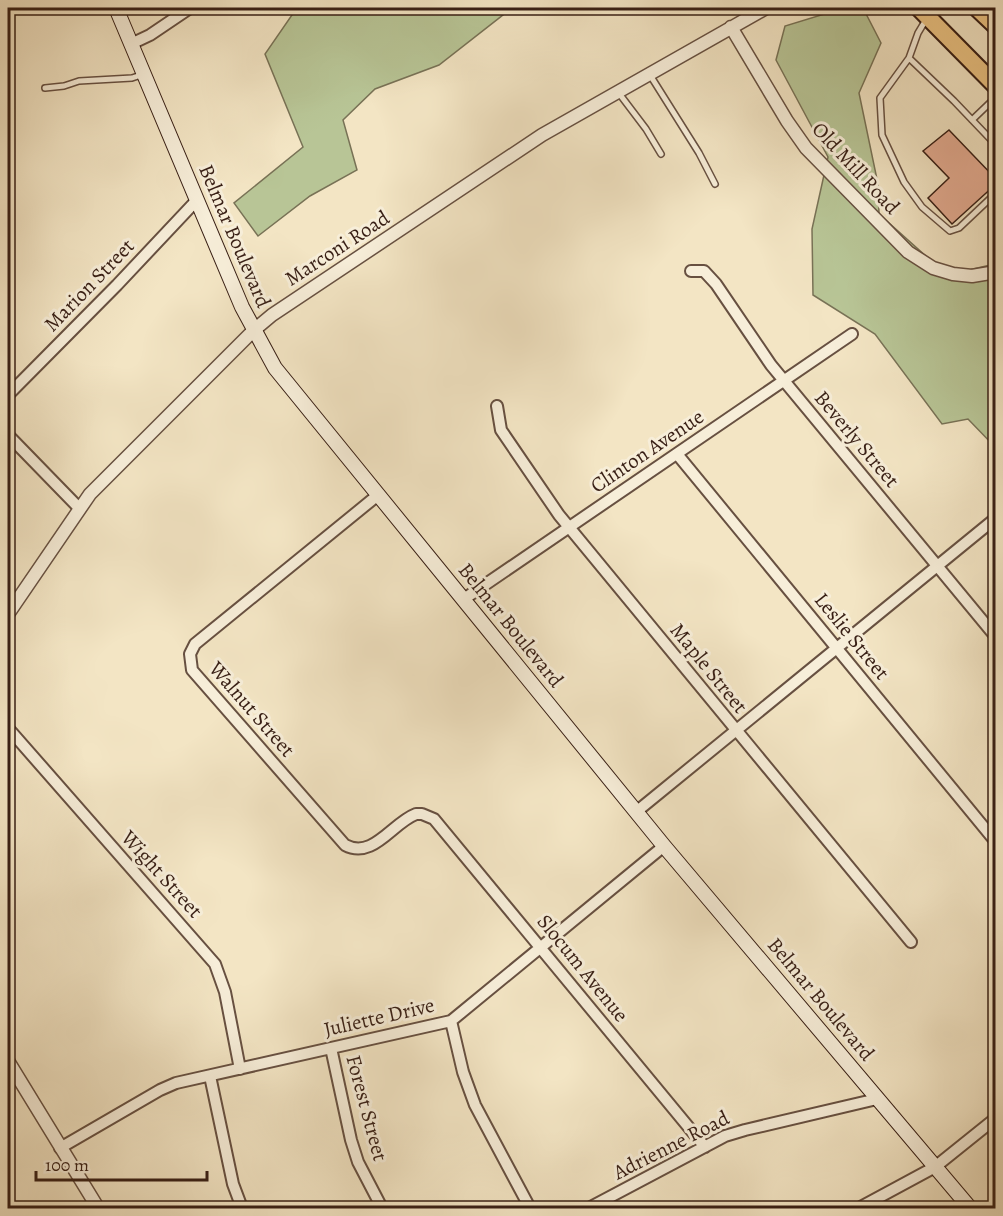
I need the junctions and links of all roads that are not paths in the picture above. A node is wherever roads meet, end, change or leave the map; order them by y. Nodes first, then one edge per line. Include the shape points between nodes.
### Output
1 (116, 8) edge
2 (190, 8) edge
3 (766, 8) edge
4 (977, 8) edge
5 (923, 12) edge
6 (996, 26) edge
7 (731, 27) junction
8 (131, 44) junction
9 (909, 58) junction
10 (144, 74) junction
11 (650, 74) junction
12 (996, 86) edge
13 (45, 88) dead end
14 (618, 92) junction
15 (996, 97) edge
16 (972, 120) junction
17 (996, 145) edge
18 (661, 154) dead end
19 (715, 184) dead end
20 (996, 193) edge
21 (197, 200) junction
22 (691, 271) dead end
23 (996, 272) edge
24 (254, 331) junction
25 (852, 334) dead end
26 (784, 381) junction
27 (8, 395) edge
28 (497, 406) dead end
29 (8, 435) edge
30 (677, 454) junction
31 (378, 495) junction
32 (79, 508) junction
33 (996, 518) edge
34 (568, 527) junction
35 (937, 566) junction
36 (464, 599) junction
37 (8, 614) edge
38 (996, 637) edge
39 (836, 648) junction
40 (8, 728) edge
41 (735, 730) junction
42 (636, 812) junction
43 (429, 816) joint
44 (996, 842) edge
45 (664, 846) junction
46 (911, 942) dead end
47 (541, 947) junction
48 (451, 1021) junction
49 (331, 1048) junction
50 (8, 1062) edge
51 (240, 1069) junction
52 (210, 1076) junction
53 (877, 1099) junction
54 (996, 1118) edge
55 (705, 1147) junction
56 (60, 1148) junction
57 (935, 1167) junction
58 (98, 1209) edge
59 (242, 1209) edge
60 (382, 1209) edge
61 (530, 1209) edge
62 (589, 1209) edge
63 (859, 1209) edge
64 (970, 1209) edge

1 - 8 main road, Belmar Boulevard
2 - 8 street
3 - 7 street, Marconi Road
4 - 6 highway
5 - 9 lane
5 - 12 highway
7 - 11 street, Marconi Road
7 - 23 street, Old Mill Road via 806,148 909,252 933,268 953,274
8 - 10 main road, Belmar Boulevard
9 - 16 lane
9 - 20 lane via 880,98 882,135 904,182 922,207 950,231 959,228
10 - 13 lane
10 - 21 main road, Belmar Boulevard
11 - 14 street, Marconi Road
11 - 19 lane
14 - 18 lane
14 - 24 street, Marconi Road via 516,152 292,301
15 - 16 lane
16 - 17 lane
21 - 24 main road, Belmar Boulevard
21 - 27 street, Marion Street
22 - 26 street, Beverly Street via 704,271 716,284
24 - 31 main road, Belmar Boulevard via 275,368
24 - 32 street, Marconi Road
25 - 26 street, Clinton Avenue
26 - 30 street, Clinton Avenue
26 - 35 street, Beverly Street
28 - 34 street, Maple Street via 501,430
29 - 32 street
30 - 34 street, Clinton Avenue
30 - 39 street, Leslie Street
31 - 36 main road, Belmar Boulevard
31 - 43 street, Walnut Street via 195,644 190,662 196,676 345,845 357,849 370,847 410,816
32 - 37 street, Marconi Road
33 - 35 street
34 - 36 street, Clinton Avenue
34 - 41 street, Maple Street
35 - 38 street, Beverly Street
35 - 39 street
36 - 42 main road, Belmar Boulevard
39 - 41 street
39 - 44 street, Leslie Street
40 - 51 street, Wight Street via 215,964 225,992
41 - 42 street
41 - 46 street, Maple Street
42 - 45 main road, Belmar Boulevard
43 - 47 street, Slocum Avenue
45 - 47 street, Juliette Drive
45 - 53 main road, Belmar Boulevard
47 - 48 street, Juliette Drive
47 - 55 street, Slocum Avenue
48 - 49 street, Juliette Drive
48 - 61 street via 475,1105
49 - 51 street, Juliette Drive
49 - 60 street, Forest Street via 355,1151
50 - 56 street
51 - 52 street, Juliette Drive
52 - 56 street, Juliette Drive via 160,1090
52 - 59 street
53 - 55 street, Adrienne Road via 745,1130
53 - 57 main road, Belmar Boulevard
54 - 57 street
55 - 62 street, Adrienne Road
56 - 58 street
57 - 63 street
57 - 64 main road, Belmar Boulevard

